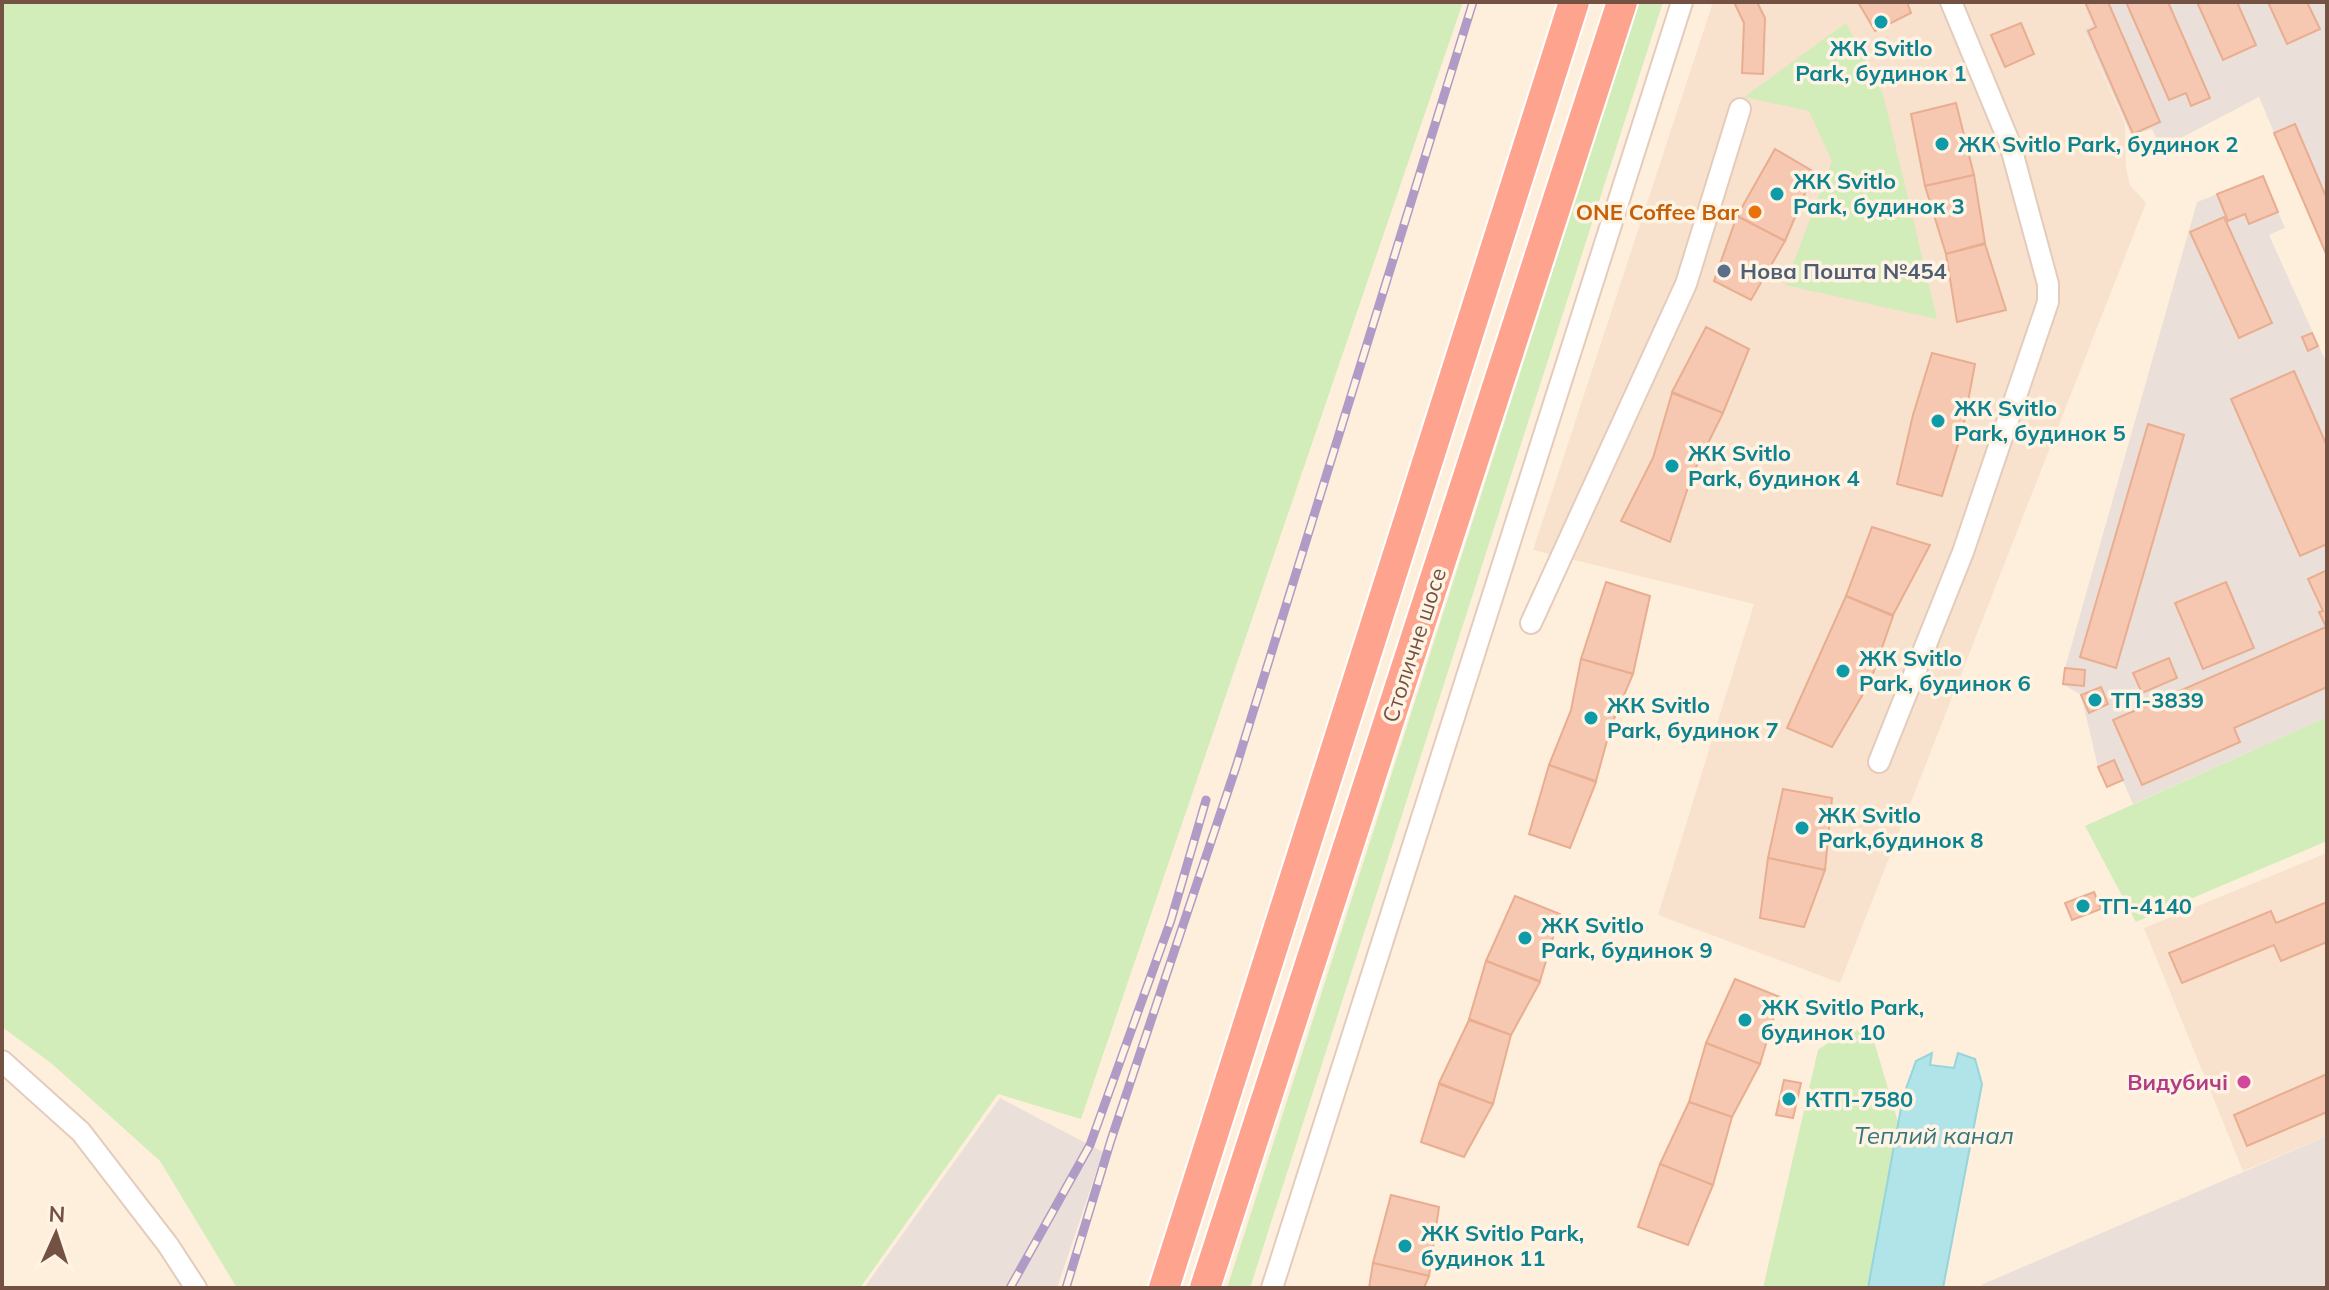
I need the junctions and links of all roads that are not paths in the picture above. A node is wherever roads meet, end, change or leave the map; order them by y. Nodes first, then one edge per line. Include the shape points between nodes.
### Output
1 (1574, 2) edge
2 (1622, 2) edge
3 (1682, 2) edge
4 (1951, 2) edge
5 (1740, 109) dead end
6 (1531, 623) dead end
7 (1879, 762) dead end
8 (2, 1061) edge
9 (196, 1288) edge
10 (1164, 1288) edge
11 (1205, 1288) edge
12 (1272, 1288) edge

1 - 10 highway, Столичне шосе
2 - 11 highway, Столичне шосе
3 - 12 street
4 - 7 street via 2010,144 2048,284 2048,302 1963,552
5 - 6 street via 1686,284
8 - 9 street via 81,1132

